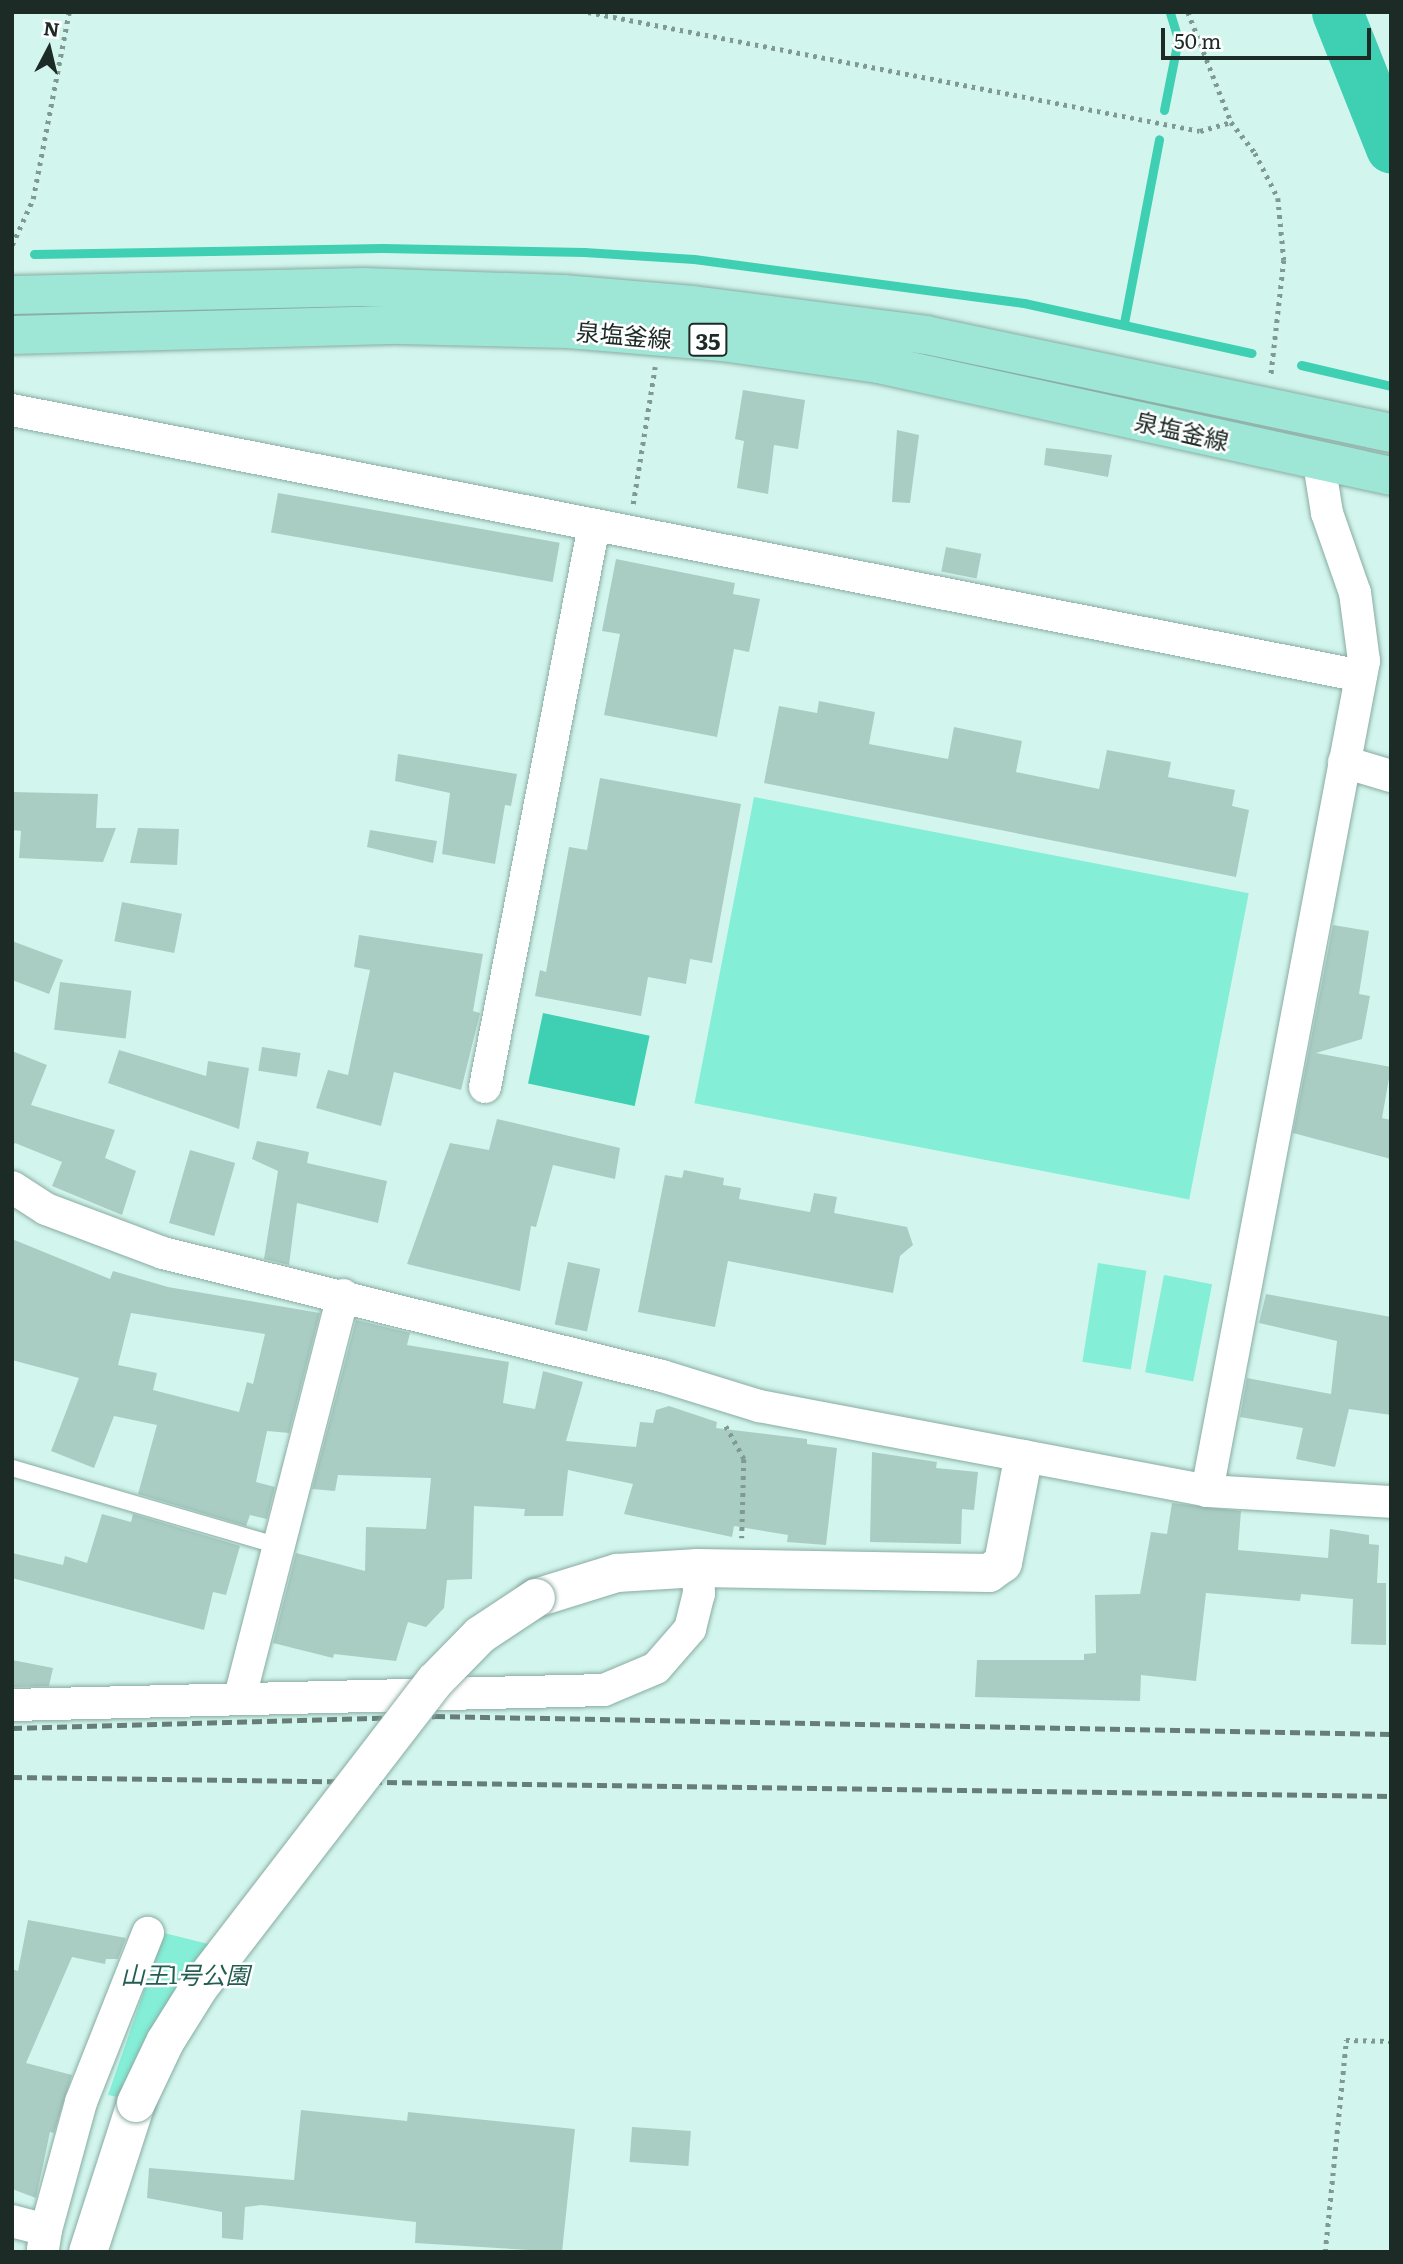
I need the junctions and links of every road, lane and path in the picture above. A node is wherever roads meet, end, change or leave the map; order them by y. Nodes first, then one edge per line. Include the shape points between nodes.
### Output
1 (69, 12) edge
2 (588, 12) edge
3 (1188, 12) edge
4 (1230, 122) junction
5 (12, 245) edge
6 (12, 295) edge
7 (12, 335) edge
8 (655, 365) dead end
9 (1265, 407) junction
10 (12, 410) edge
11 (1391, 433) edge
12 (1319, 463) junction
13 (1391, 476) edge
14 (594, 525) junction
15 (628, 532) junction
16 (1361, 676) junction
17 (1344, 762) junction
18 (1391, 776) edge
19 (485, 1087) dead end
20 (12, 1187) edge
21 (344, 1295) junction
22 (725, 1424) dead end
23 (1023, 1459) junction
24 (12, 1468) edge
25 (1207, 1492) junction
26 (1391, 1502) edge
27 (754, 1539) dead end
28 (279, 1546) junction
29 (698, 1568) junction
30 (240, 1697) junction
31 (12, 1705) edge
32 (148, 1933) dead end
33 (1391, 2041) edge
34 (12, 2221) edge
35 (44, 2241) edge
36 (88, 2252) edge
37 (1325, 2252) edge

1 - 5 path via 33,199
2 - 4 path via 1200,131
3 - 4 path
4 - 9 path via 1255,153 1278,198 1282,221 1277,340
6 - 9 main road, 泉塩釜線 / 35 via 363,287 563,294 693,305 926,335 1151,379
7 - 12 main road, 泉塩釜線 / 35 via 400,325 569,329 722,342 878,364
8 - 15 path
9 - 11 main road, 泉塩釜線 / 35
10 - 14 street
12 - 13 main road, 泉塩釜線 / 35
12 - 16 street via 1327,513 1355,593 1364,661
14 - 15 street
14 - 19 street
15 - 16 street
16 - 17 street
17 - 18 street
17 - 25 street
20 - 21 street via 46,1209 163,1253
21 - 23 street via 662,1376 759,1406
21 - 28 street
22 - 27 path via 744,1459 742,1538
23 - 25 street
23 - 29 street via 1003,1563 989,1573
24 - 28 lane
25 - 26 street
28 - 30 street
29 - 30 street via 699,1594 690,1629 656,1668 604,1690 529,1695
29 - 36 street, bridge via 617,1573 536,1598 480,1635 435,1681 200,1986 164,2042 136,2103
30 - 31 street
32 - 35 street via 81,2102
33 - 37 path via 1346,2040
34 - 35 street

